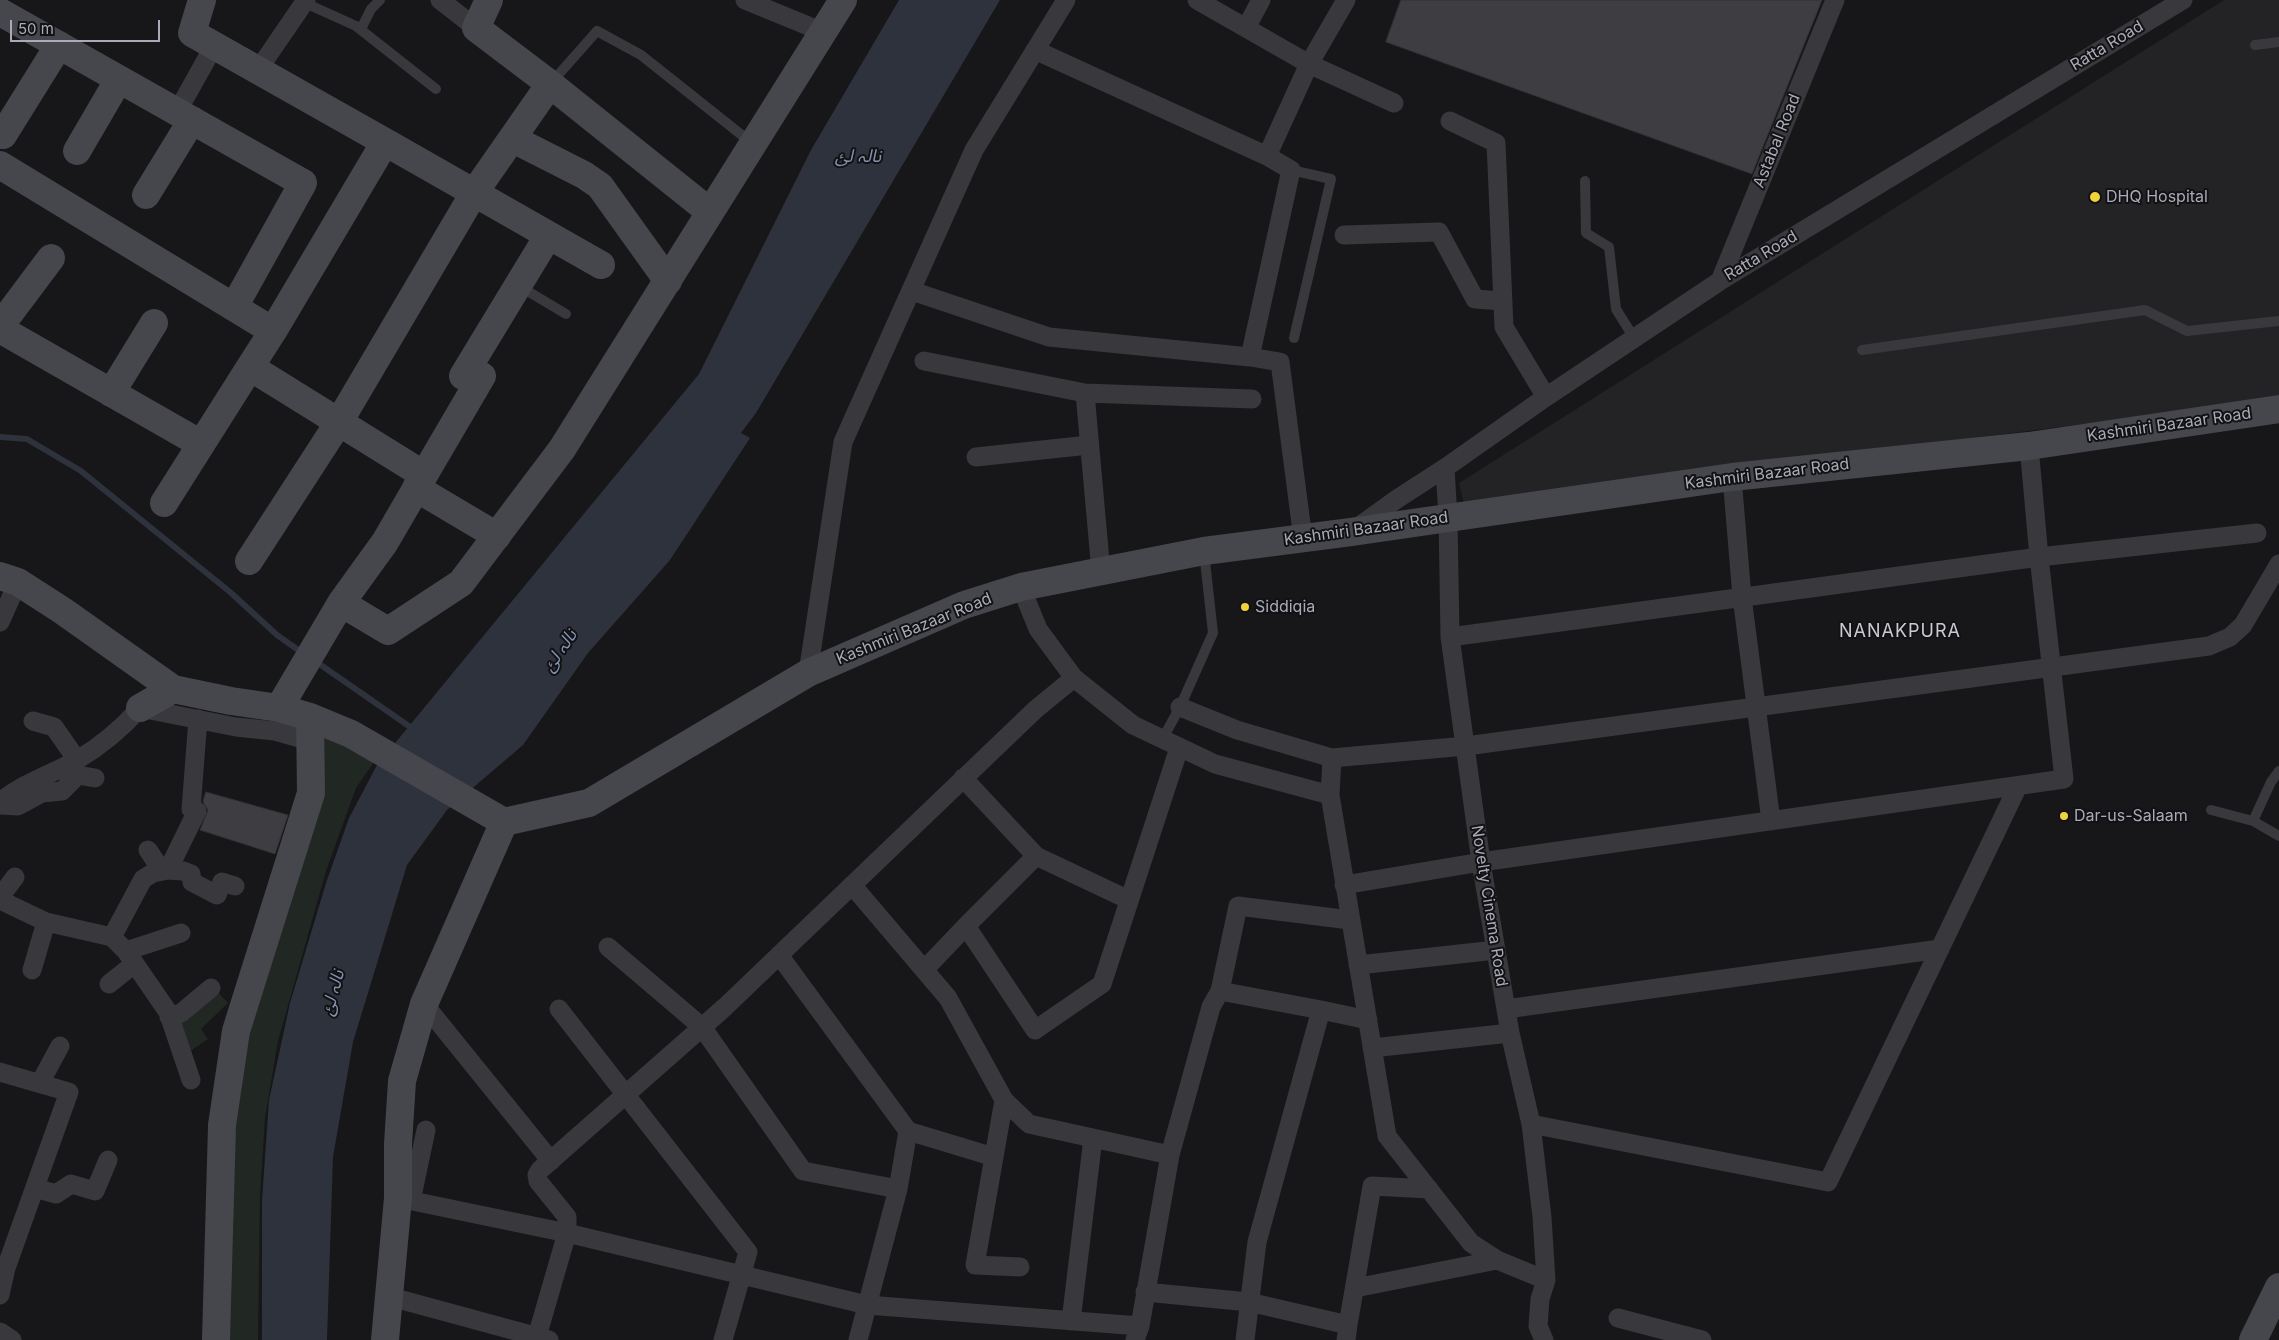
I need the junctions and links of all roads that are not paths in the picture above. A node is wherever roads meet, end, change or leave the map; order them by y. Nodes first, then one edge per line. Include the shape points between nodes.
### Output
1 (202, 0) edge
2 (380, 0) edge
3 (440, 0) edge
4 (489, 0) edge
5 (744, 0) edge
6 (843, 0) edge
7 (1066, 0) edge
8 (1197, 0) edge
9 (1261, 0) edge
10 (1346, 0) edge
11 (1835, 0) edge
12 (2183, 0) edge
13 (305, 1) edge
14 (0, 12) edge
15 (476, 28) junction
16 (1246, 28) junction
17 (361, 29) junction
18 (823, 32) junction
19 (2279, 42) edge
20 (59, 45) junction
21 (2254, 45) dead end
22 (214, 46) junction
23 (1035, 50) junction
24 (1309, 64) junction
25 (258, 70) junction
26 (119, 79) junction
27 (550, 84) junction
28 (436, 89) dead end
29 (1394, 103) dead end
30 (185, 116) junction
31 (1450, 121) dead end
32 (4, 135) dead end
33 (512, 139) junction
34 (385, 142) junction
35 (753, 144) junction
36 (77, 151) dead end
37 (1267, 156) junction
38 (0, 164) edge
39 (1291, 170) junction
40 (1585, 181) dead end
41 (474, 193) junction
42 (146, 195) dead end
43 (710, 212) junction
44 (1344, 235) dead end
45 (548, 236) junction
46 (51, 258) dead end
47 (601, 265) dead end
48 (668, 280) junction
49 (1720, 281) junction
50 (518, 286) junction
51 (912, 290) junction
52 (1503, 301) junction
53 (234, 307) junction
54 (566, 314) dead end
55 (2279, 321) edge
56 (154, 323) dead end
57 (0, 327) edge
58 (274, 331) junction
59 (1294, 338) dead end
60 (1634, 338) junction
61 (1862, 350) dead end
62 (1250, 357) junction
63 (924, 360) dead end
64 (250, 367) junction
65 (111, 393) junction
66 (1086, 393) junction
67 (1546, 397) junction
68 (1252, 399) dead end
69 (2279, 408) edge
70 (339, 422) junction
71 (201, 444) junction
72 (1089, 445) junction
73 (2029, 446) junction
74 (976, 457) dead end
75 (1445, 468) junction
76 (1732, 477) junction
77 (420, 482) junction
78 (164, 503) dead end
79 (1448, 518) junction
80 (1351, 532) junction
81 (2257, 533) dead end
82 (497, 536) junction
83 (1303, 539) junction
84 (1204, 551) junction
85 (2039, 557) junction
86 (249, 561) dead end
87 (2279, 564) edge
88 (1101, 572) junction
89 (9, 579) edge
90 (1022, 587) junction
91 (1742, 597) junction
92 (337, 611) junction
93 (0, 622) edge
94 (1450, 637) junction
95 (2052, 667) junction
96 (808, 673) junction
97 (1074, 678) junction
98 (173, 689) junction
99 (1180, 707) junction
100 (140, 708) junction
101 (279, 708) junction
102 (1757, 708) junction
103 (198, 719) junction
104 (34, 721) dead end
105 (310, 729) junction
106 (1171, 744) junction
107 (1466, 746) junction
108 (1332, 758) junction
109 (77, 760) junction
110 (2279, 771) edge
111 (94, 778) dead end
112 (963, 778) junction
113 (2018, 786) junction
114 (1330, 795) junction
115 (0, 804) edge
116 (2211, 810) dead end
117 (1771, 821) junction
118 (2253, 821) junction
119 (504, 822) junction
120 (2279, 836) edge
121 (148, 850) dead end
122 (1036, 856) junction
123 (1481, 862) junction
124 (165, 871) junction
125 (15, 877) dead end
126 (852, 885) junction
127 (1344, 885) junction
128 (235, 886) dead end
129 (0, 898) edge
130 (1129, 900) junction
131 (1350, 920) junction
132 (46, 922) junction
133 (966, 926) junction
134 (181, 933) dead end
135 (112, 937) junction
136 (608, 947) dead end
137 (1940, 949) junction
138 (1496, 950) junction
139 (780, 955) junction
140 (130, 958) junction
141 (1358, 966) junction
142 (32, 970) dead end
143 (924, 970) junction
144 (109, 984) dead end
145 (211, 988) dead end
146 (1220, 991) junction
147 (424, 1004) junction
148 (559, 1009) dead end
149 (1321, 1010) junction
150 (1506, 1010) junction
151 (1368, 1020) junction
152 (168, 1026) junction
153 (702, 1027) junction
154 (1510, 1033) junction
155 (60, 1046) dead end
156 (1372, 1048) junction
157 (0, 1072) edge
158 (191, 1080) dead end
159 (40, 1082) junction
160 (626, 1095) junction
161 (1004, 1100) junction
162 (1531, 1124) junction
163 (426, 1130) dead end
164 (908, 1131) junction
165 (1093, 1138) junction
166 (1170, 1155) junction
167 (994, 1157) junction
168 (108, 1160) dead end
169 (551, 1161) junction
170 (35, 1188) junction
171 (898, 1189) junction
172 (1429, 1189) junction
173 (405, 1200) junction
174 (567, 1233) junction
175 (1497, 1260) junction
176 (1020, 1266) dead end
177 (741, 1276) junction
178 (1546, 1280) junction
179 (2279, 1287) edge
180 (1355, 1288) junction
181 (1145, 1292) junction
182 (0, 1295) edge
183 (391, 1297) junction
184 (1249, 1302) junction
185 (867, 1305) junction
186 (1618, 1318) dead end
187 (1071, 1321) junction
188 (0, 1332) edge
189 (1347, 1332) edge
190 (1137, 1333) edge
191 (541, 1339) edge
192 (12, 1340) edge
193 (216, 1340) edge
194 (385, 1340) edge
195 (723, 1340) edge
196 (858, 1340) edge
197 (1245, 1340) edge
198 (1544, 1340) edge
199 (1702, 1340) edge
200 (2253, 1340) edge

1 - 22 street via 192,33
2 - 17 lane via 371,9
3 - 15 street
4 - 15 street
5 - 18 street
6 - 18 street
7 - 23 street
8 - 16 street
9 - 16 street
10 - 24 street
11 - 49 street, Astabal Road
12 - 49 street, Ratta Road
13 - 17 lane
13 - 25 street
14 - 20 street
15 - 27 street
16 - 24 street
17 - 28 lane
18 - 35 street
19 - 21 lane
20 - 26 street
20 - 32 street
22 - 25 street
22 - 30 street
23 - 37 street
23 - 51 street via 974,150
24 - 29 street
24 - 37 street
25 - 34 street
26 - 30 street
26 - 36 street
27 - 33 street
27 - 35 lane via 597,31 641,55
27 - 43 street
30 - 42 street
30 - 53 street via 303,183
31 - 52 street via 1496,143
33 - 41 street
33 - 48 street via 600,186
34 - 41 street
34 - 58 street
35 - 43 street
37 - 39 street
38 - 53 street
39 - 59 lane via 1331,179
39 - 62 street
40 - 60 lane via 1586,233 1609,247 1616,309
41 - 45 street
41 - 70 street
43 - 48 street
44 - 52 street via 1439,232 1474,299
45 - 47 street
45 - 50 street
46 - 57 street
48 - 82 street via 562,449
49 - 60 street, Ratta Road
50 - 54 lane
50 - 77 street
51 - 62 street via 1049,337
51 - 96 street via 843,442
52 - 67 street via 1504,328
53 - 58 street
55 - 61 lane via 2187,331 2145,310
56 - 65 street
57 - 65 street
58 - 64 street
60 - 67 street, Ratta Road
62 - 83 street via 1280,362
63 - 66 street
64 - 70 street
64 - 71 street
65 - 71 street
66 - 68 street
66 - 72 street
67 - 75 street, Ratta Road
69 - 73 street, Kashmiri Bazaar Road
70 - 77 street
70 - 86 street
71 - 78 street
72 - 74 street
72 - 88 street
73 - 76 street, Kashmiri Bazaar Road
73 - 85 street
75 - 79 street, Novelty Cinema Road
75 - 80 street, Ratta Road
76 - 79 street, Kashmiri Bazaar Road
76 - 91 street
77 - 82 street
77 - 92 street via 385,542
79 - 80 street, Kashmiri Bazaar Road
79 - 94 street, Novelty Cinema Road
80 - 83 street, Kashmiri Bazaar Road
81 - 85 street
82 - 92 street via 461,583 388,630
83 - 84 street, Kashmiri Bazaar Road
84 - 88 street, Kashmiri Bazaar Road
84 - 99 lane via 1213,633
85 - 91 street
85 - 95 street
87 - 95 street via 2243,625 2230,637 2209,646
88 - 90 street, Kashmiri Bazaar Road
89 - 93 street
89 - 98 street
90 - 96 street, Kashmiri Bazaar Road via 964,605
90 - 97 street via 1038,629
91 - 94 street
91 - 102 street
92 - 101 street
94 - 107 street, Novelty Cinema Road
95 - 102 street
95 - 113 street via 2064,780
96 - 119 street, Kashmiri Bazaar Road via 589,803
97 - 106 street via 1133,725
97 - 112 street
98 - 100 street
98 - 101 street
99 - 106 lane
99 - 108 street via 1237,730
100 - 103 street
100 - 109 street via 121,728
101 - 105 street
102 - 107 street
102 - 117 street
103 - 105 street via 276,731
103 - 124 street via 191,809 196,811
104 - 109 street via 54,727
105 - 119 street via 351,734
105 - 193 street via 311,793 236,1031 230,1069 222,1125
106 - 114 street via 1215,764
106 - 130 street
107 - 108 street
107 - 123 street, Novelty Cinema Road
108 - 114 street
109 - 115 street via 17,788
110 - 118 lane
111 - 115 street via 78,775 62,791 42,794 18,806
112 - 122 street
112 - 126 street
113 - 117 street
113 - 137 street
114 - 127 street
116 - 118 lane
117 - 123 street
118 - 120 lane
119 - 147 street
121 - 124 street
122 - 130 street
122 - 133 street
123 - 127 street
123 - 138 street, Novelty Cinema Road
124 - 128 street via 191,874 192,882 217,895 222,882
124 - 135 street via 143,879
125 - 129 street
126 - 139 street
126 - 143 street
127 - 131 street
129 - 132 street
130 - 133 street via 1102,984 1035,1030
131 - 141 street
131 - 146 street via 1238,906
132 - 135 street
132 - 142 street
133 - 143 street
134 - 140 street
135 - 140 street
136 - 153 street
137 - 150 street
137 - 162 street via 1828,1182
138 - 141 street
138 - 150 street, Novelty Cinema Road
139 - 153 street
139 - 164 street
140 - 144 street
140 - 152 street via 159,998
141 - 151 street
143 - 161 street via 948,998
145 - 152 street
146 - 149 street
146 - 166 street via 1211,1007
147 - 169 street
147 - 173 street via 402,1081
148 - 160 street
149 - 151 street
149 - 184 street via 1257,1242
150 - 154 street, Novelty Cinema Road
151 - 156 street
152 - 158 street
153 - 160 street
153 - 171 street via 803,1171
154 - 156 street
154 - 162 street, Novelty Cinema Road
155 - 159 street
156 - 172 street via 1387,1136
157 - 159 street
159 - 170 street via 69,1092
160 - 169 street
160 - 177 street via 748,1252
161 - 165 street via 1028,1124
161 - 167 street
162 - 178 street, Novelty Cinema Road
163 - 173 street
164 - 167 street
164 - 171 street
165 - 166 street
165 - 187 street
166 - 181 street
167 - 176 street via 975,1264
168 - 170 street via 95,1191 70,1184 56,1194
169 - 174 street via 538,1175 538,1181 567,1217
170 - 182 street via 6,1268
171 - 185 street
172 - 175 street via 1471,1243
172 - 180 street via 1372,1186
173 - 174 street
173 - 183 street
174 - 177 street
174 - 191 street
175 - 178 street
175 - 180 street
177 - 185 street
177 - 195 street
178 - 198 street, Novelty Cinema Road via 1538,1313 1538,1326
179 - 200 street
180 - 189 street
181 - 184 street
181 - 190 street
183 - 191 street
183 - 194 street
184 - 189 street
184 - 197 street
185 - 187 street
185 - 196 street
186 - 199 street
187 - 190 street
188 - 192 street

